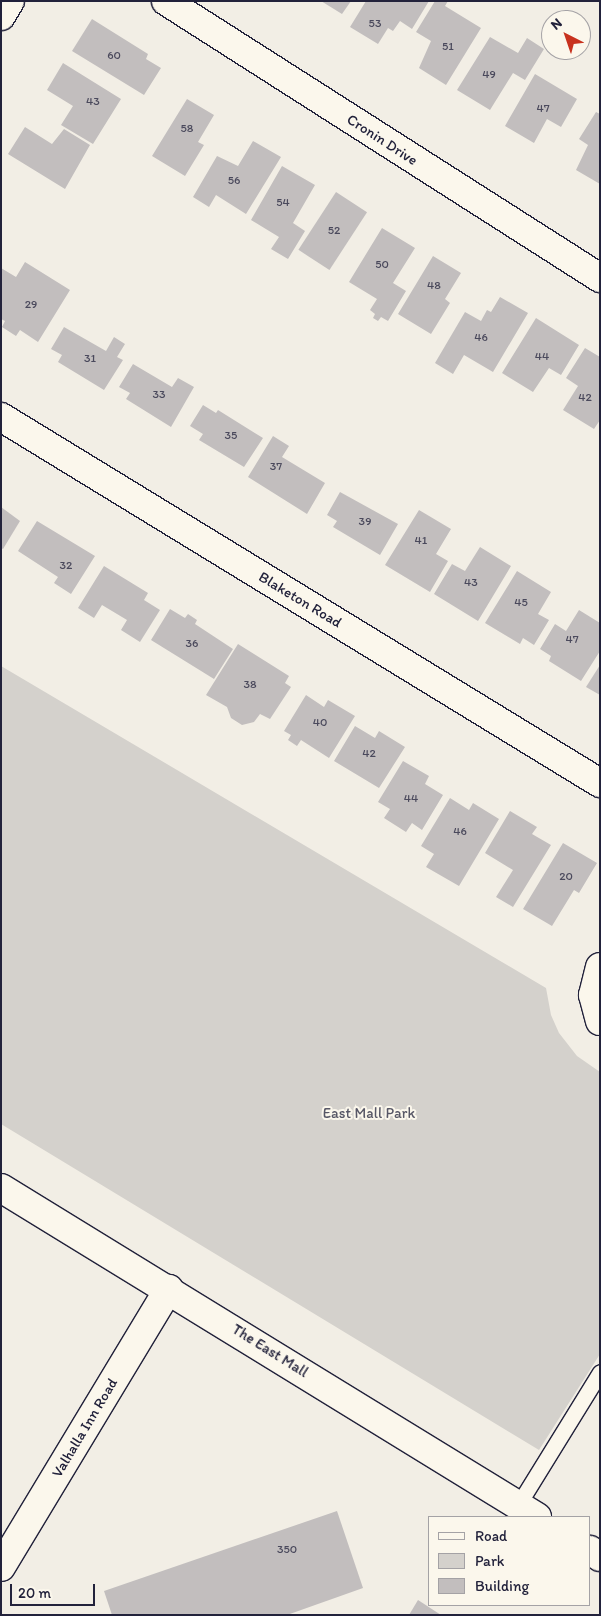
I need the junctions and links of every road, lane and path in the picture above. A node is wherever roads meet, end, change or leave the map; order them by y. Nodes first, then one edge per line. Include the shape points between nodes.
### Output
1 (10, 1) edge
2 (166, 1) edge
3 (1, 16) edge
4 (600, 278) edge
5 (1, 417) edge
6 (600, 783) edge
7 (600, 967) edge
8 (598, 1019) edge
9 (1, 1188) edge
10 (170, 1289) junction
11 (600, 1372) edge
12 (527, 1511) edge
13 (1, 1568) edge

1 - 3 street
2 - 4 street, Cronin Drive
5 - 6 street, Blaketon Road
7 - 8 street via 593,995
9 - 10 street, The East Mall
10 - 12 street, The East Mall
10 - 13 street, Valhalla Inn Road
11 - 12 lane

